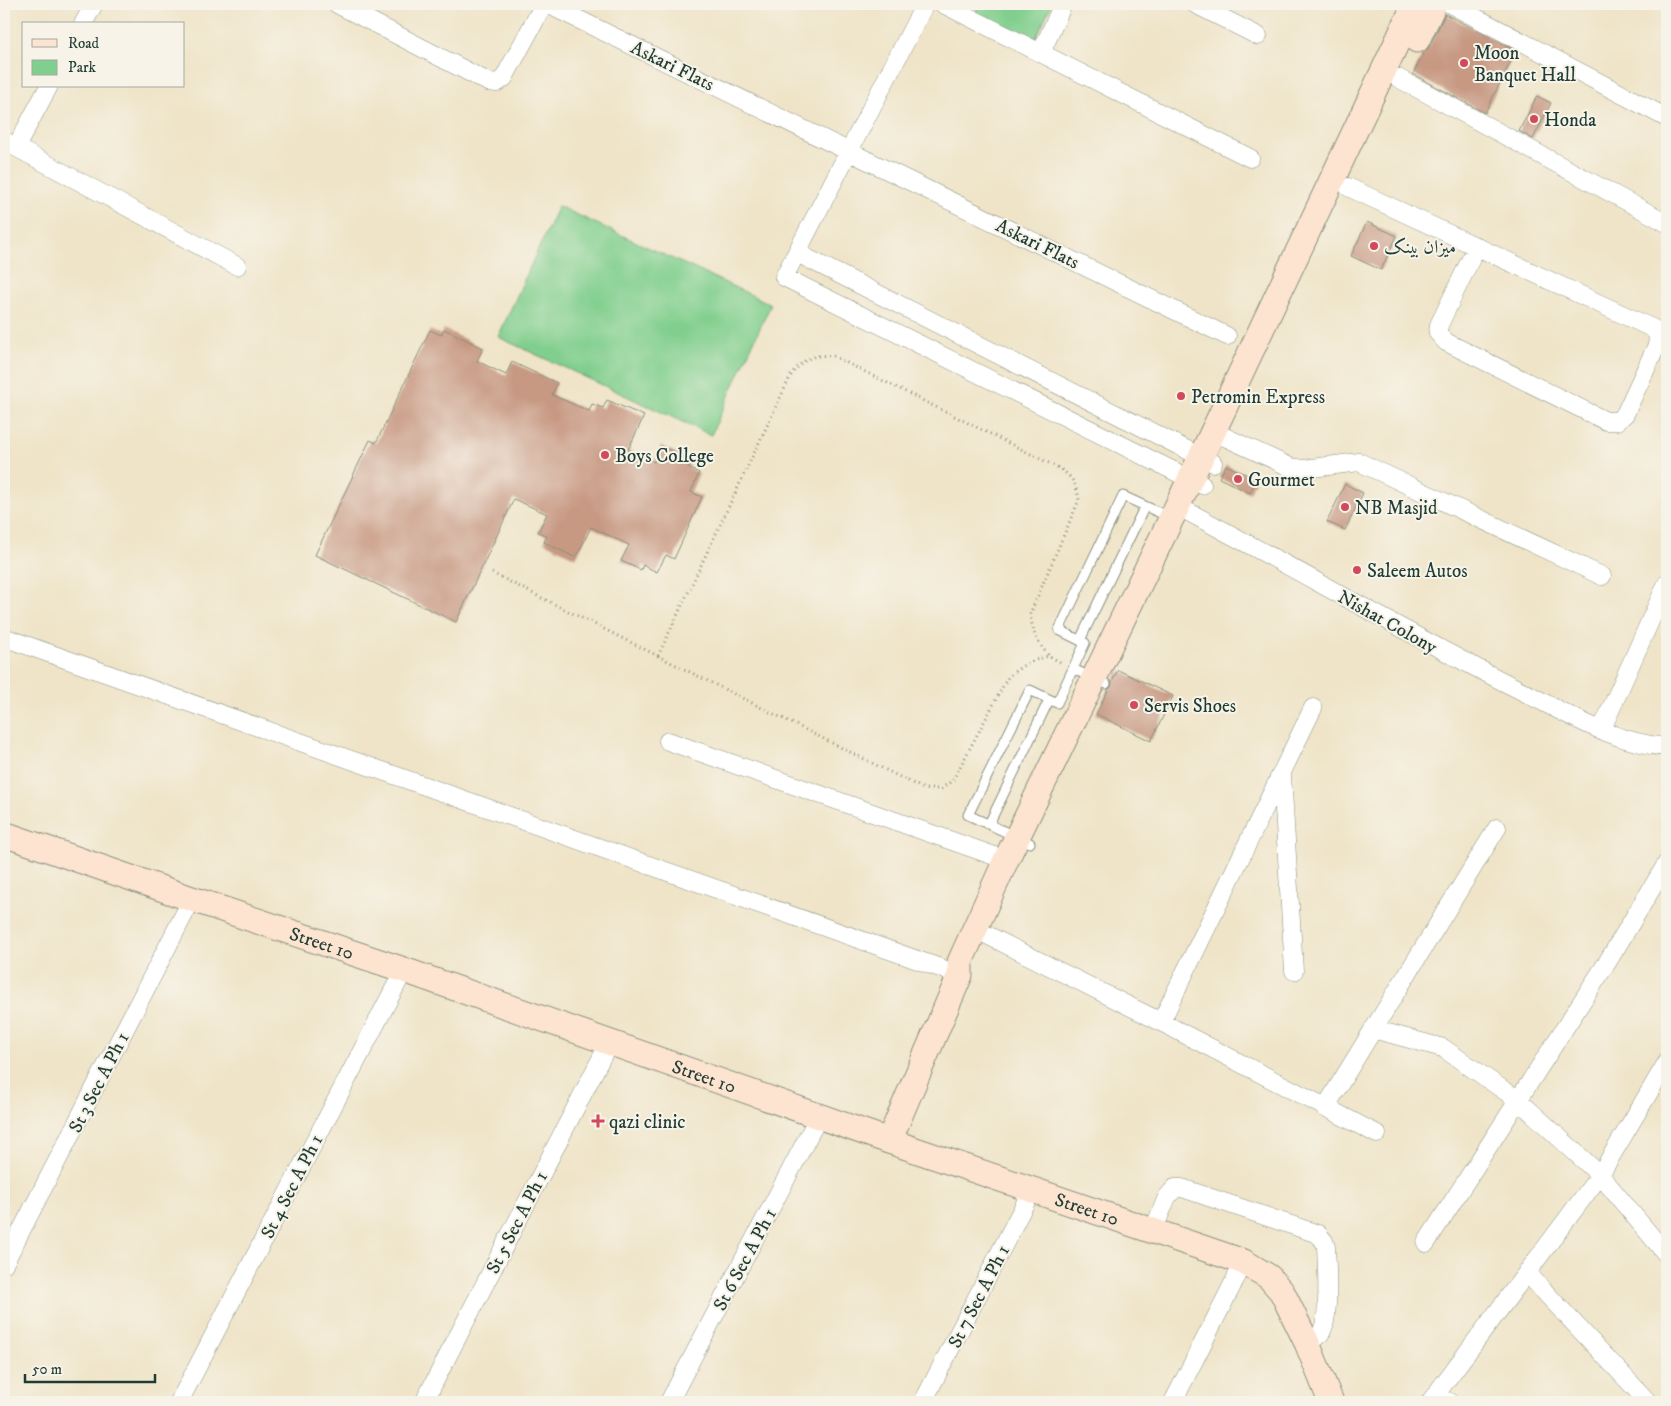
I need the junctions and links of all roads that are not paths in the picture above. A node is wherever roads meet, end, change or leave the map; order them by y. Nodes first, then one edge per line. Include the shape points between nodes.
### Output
1 (94, 4) edge
2 (338, 4) edge
3 (925, 4) edge
4 (943, 4) edge
5 (1063, 4) edge
6 (1195, 4) edge
7 (1415, 4) edge
8 (1434, 4) edge
9 (1450, 4) edge
10 (547, 5) edge
11 (84, 22) edge
12 (1258, 36) dead end
13 (1041, 53) junction
14 (1398, 78) junction
15 (48, 88) edge
16 (1667, 118) edge
17 (10, 144) edge
18 (848, 151) junction
19 (1250, 158) dead end
20 (1348, 187) junction
21 (1667, 223) edge
22 (1477, 246) junction
23 (797, 253) junction
24 (237, 266) dead end
25 (1227, 336) dead end
26 (994, 352) junction
27 (983, 376) junction
28 (1225, 438) junction
29 (1207, 460) junction
30 (1196, 482) junction
31 (1145, 506) junction
32 (1179, 512) junction
33 (1602, 576) dead end
34 (1667, 583) edge
35 (6, 638) dead end
36 (1080, 640) junction
37 (1091, 677) junction
38 (1049, 700) junction
39 (1313, 708) dead end
40 (1601, 731) junction
41 (668, 742) dead end
42 (1667, 748) edge
43 (1282, 774) junction
44 (989, 824) junction
45 (1497, 828) dead end
46 (4, 834) edge
47 (1024, 840) junction
48 (1006, 860) junction
49 (1667, 864) edge
50 (192, 899) junction
51 (987, 935) junction
52 (404, 970) junction
53 (1294, 971) dead end
54 (960, 975) junction
55 (1161, 1022) junction
56 (1373, 1029) junction
57 (609, 1043) junction
58 (1667, 1062) edge
59 (1518, 1100) junction
60 (1325, 1108) junction
61 (819, 1116) junction
62 (1377, 1134) dead end
63 (889, 1141) junction
64 (1600, 1175) junction
65 (1032, 1190) junction
66 (1153, 1231) junction
67 (1426, 1243) dead end
68 (1667, 1255) edge
69 (1244, 1262) junction
70 (4, 1264) edge
71 (1527, 1273) junction
72 (1307, 1343) junction
73 (179, 1402) edge
74 (424, 1402) edge
75 (669, 1402) edge
76 (923, 1402) edge
77 (1174, 1402) edge
78 (1331, 1402) edge
79 (1430, 1402) edge
80 (1450, 1402) edge
81 (1648, 1402) edge

1 - 11 street
2 - 10 street via 488,82 497,83 504,78
3 - 18 street
4 - 13 street
5 - 13 street
6 - 12 street
7 - 29 street
8 - 14 street
9 - 16 street
10 - 18 street, Askari Flats
13 - 19 street
14 - 20 street
14 - 21 street
15 - 17 street
17 - 24 street
18 - 23 street
18 - 25 street, Askari Flats
20 - 22 street
20 - 28 street
22 - 22 street via 1654,329 1657,345 1625,414 1617,421 1606,421 1446,342 1438,333
23 - 26 street
23 - 27 street via 784,277
26 - 27 street
26 - 29 street
27 - 30 street
28 - 29 street
28 - 33 street via 1290,467 1304,469 1359,462
29 - 30 street
30 - 32 street
31 - 32 lane
31 - 36 lane
31 - 36 lane via 1123,496 1059,630
32 - 37 street
32 - 40 street, Nishat Colony
34 - 40 street
35 - 54 street
36 - 37 lane via 1085,643
37 - 38 lane via 1057,703
37 - 47 street
38 - 44 lane
38 - 44 lane via 1030,690 968,815
39 - 43 street
40 - 42 street, Nishat Colony via 1646,746
41 - 48 street
43 - 53 street
43 - 55 street
44 - 47 lane
45 - 56 street
46 - 50 street, Street 10
47 - 48 street
47 - 51 street
48 - 54 street via 960,962
49 - 59 street
50 - 52 street, Street 10
50 - 70 street, St 3 Sec A Ph 1
51 - 54 street via 971,967
51 - 55 street
52 - 57 street, Street 10
52 - 73 street, St 4 Sec A Ph 1
54 - 63 street
55 - 60 street
56 - 59 street via 1443,1048
56 - 60 street
57 - 61 street, Street 10
57 - 74 street, St 5 Sec A Ph 1
58 - 64 street
59 - 64 street
59 - 67 street
60 - 62 street
61 - 63 street, Street 10
61 - 75 street, St 6 Sec A Ph 1
63 - 65 street, Street 10
64 - 68 street
64 - 71 street
65 - 66 street, Street 10
65 - 76 street, St 7 Sec A Ph 1
66 - 69 street, Street 10
66 - 72 street via 1167,1197 1175,1188 1182,1188 1318,1234 1326,1247 1326,1316 1321,1332
69 - 72 street, Street 10 via 1269,1277 1282,1292
69 - 77 street
71 - 79 street
71 - 81 street
72 - 78 street, Street 10
79 - 80 street

